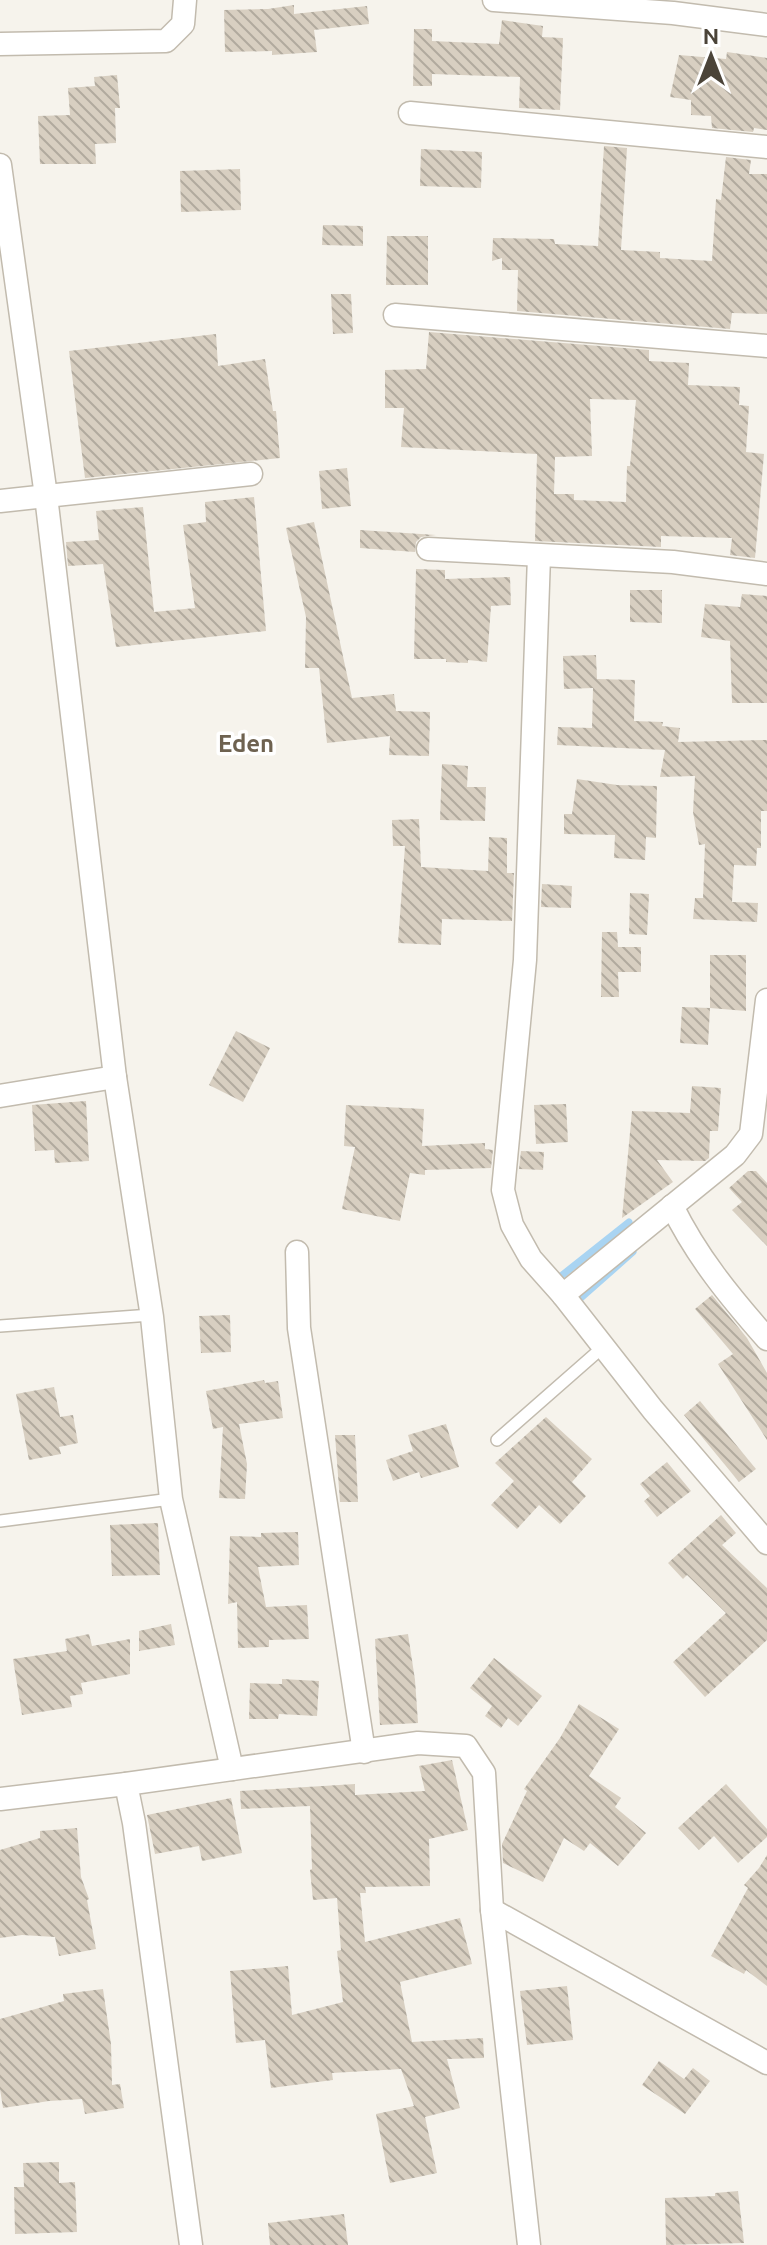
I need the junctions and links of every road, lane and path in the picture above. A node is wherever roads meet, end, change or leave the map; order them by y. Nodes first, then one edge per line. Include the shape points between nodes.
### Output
1 (185, 0) edge
2 (494, 0) edge
3 (767, 25) edge
4 (0, 44) edge
5 (410, 113) dead end
6 (767, 147) edge
7 (0, 165) edge
8 (395, 315) dead end
9 (767, 346) edge
10 (251, 474) dead end
11 (46, 496) junction
12 (0, 501) edge
13 (428, 549) dead end
14 (539, 556) junction
15 (767, 574) edge
16 (767, 1000) edge
17 (115, 1077) junction
18 (0, 1096) edge
19 (672, 1206) junction
20 (297, 1252) dead end
21 (563, 1295) junction
22 (151, 1315) junction
23 (0, 1326) edge
24 (767, 1339) edge
25 (603, 1347) junction
26 (497, 1440) dead end
27 (171, 1499) junction
28 (0, 1521) edge
29 (767, 1543) edge
30 (364, 1752) junction
31 (232, 1769) junction
32 (126, 1784) junction
33 (0, 1799) edge
34 (492, 1910) junction
35 (767, 2063) edge
36 (191, 2245) edge
37 (529, 2245) edge

1 - 4 street via 183,24 166,41
2 - 3 street
5 - 6 street
7 - 11 street
8 - 9 street
10 - 11 street
11 - 12 street
11 - 17 street
13 - 14 street
14 - 15 street via 673,562
14 - 21 street via 525,960 503,1190 512,1225 531,1259
16 - 19 street via 751,1134 735,1155
17 - 18 street
17 - 22 street
19 - 21 street
19 - 24 street via 690,1243
20 - 30 street via 299,1328
21 - 25 street
22 - 23 lane
22 - 27 street
25 - 26 lane
25 - 29 street
27 - 28 lane
27 - 31 street
30 - 31 street
30 - 34 street via 418,1743 466,1746 484,1773
31 - 32 street
32 - 33 street
32 - 36 street
34 - 35 street
34 - 37 street

